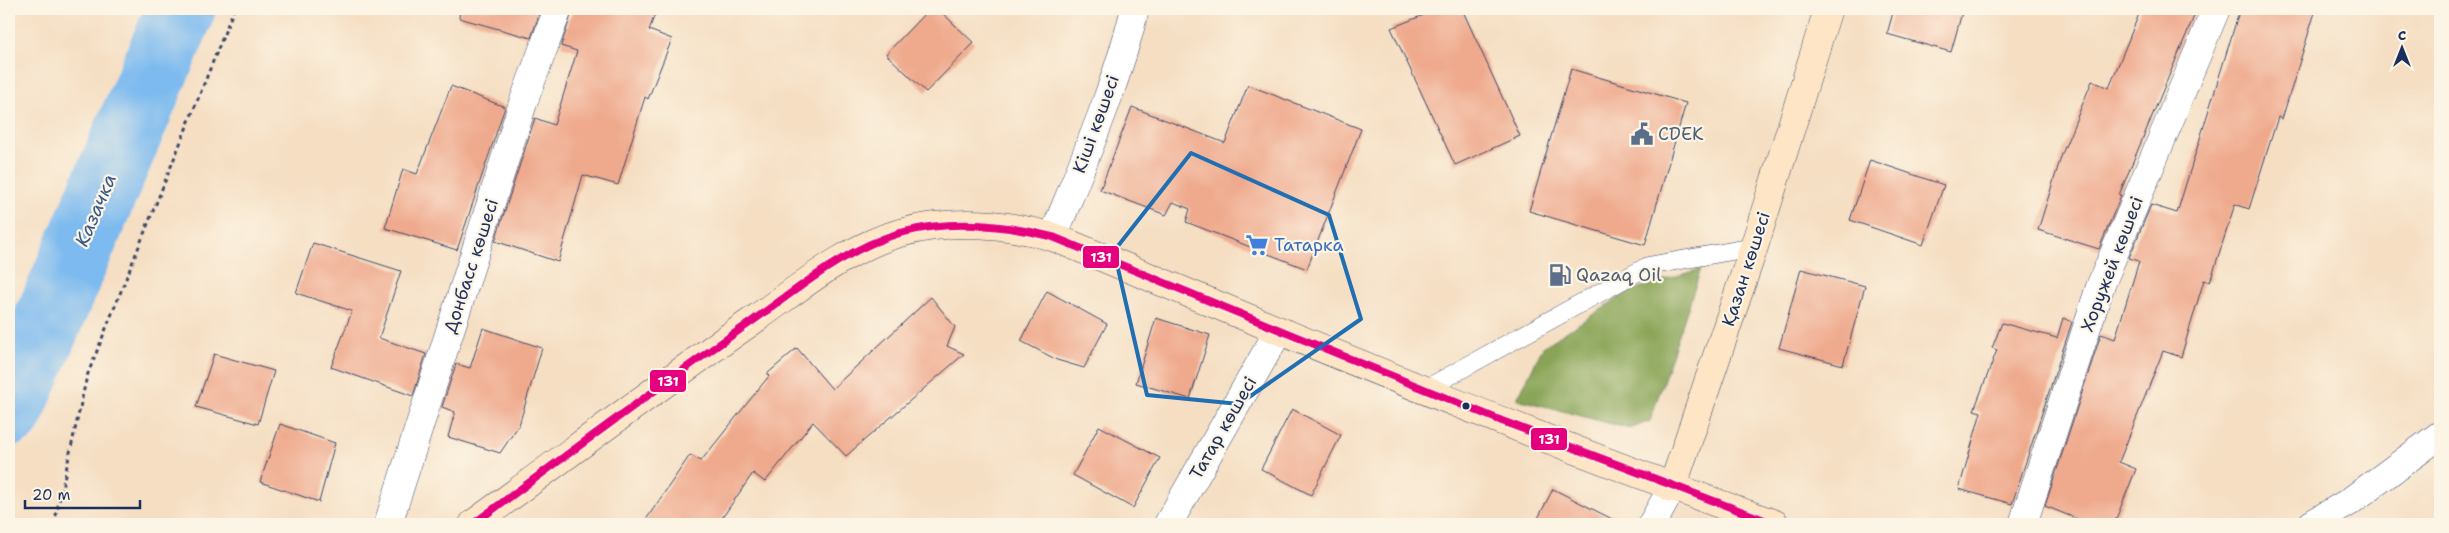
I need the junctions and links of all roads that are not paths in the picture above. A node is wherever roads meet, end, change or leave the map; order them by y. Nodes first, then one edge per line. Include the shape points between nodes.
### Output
1 (558, 9) edge
2 (1135, 9) edge
3 (1828, 9) edge
4 (2216, 9) edge
5 (1053, 237) junction
6 (1754, 247) junction
7 (1278, 332) junction
8 (1422, 391) junction
9 (2440, 436) edge
10 (1672, 488) junction
11 (388, 524) edge
12 (473, 524) edge
13 (1168, 524) edge
14 (1652, 524) edge
15 (1775, 524) edge
16 (2023, 524) edge
17 (2312, 524) edge

1 - 11 street, Донбасс көшесі via 523,102
2 - 5 street, Кіші көшесі via 1091,142
3 - 6 main road, Қазан көшесі
4 - 16 street, Хоружей көшесі via 2100,287
5 - 7 main road
5 - 12 main road via 1020,227 993,224 940,225 899,234 858,250 697,359
6 - 8 lane via 1648,266
6 - 10 main road, Қазан көшесі
7 - 8 main road
7 - 13 street, Татар көшесі
8 - 10 main road
9 - 17 street via 2349,502
10 - 14 street, Қазан көшесі
10 - 15 main road

